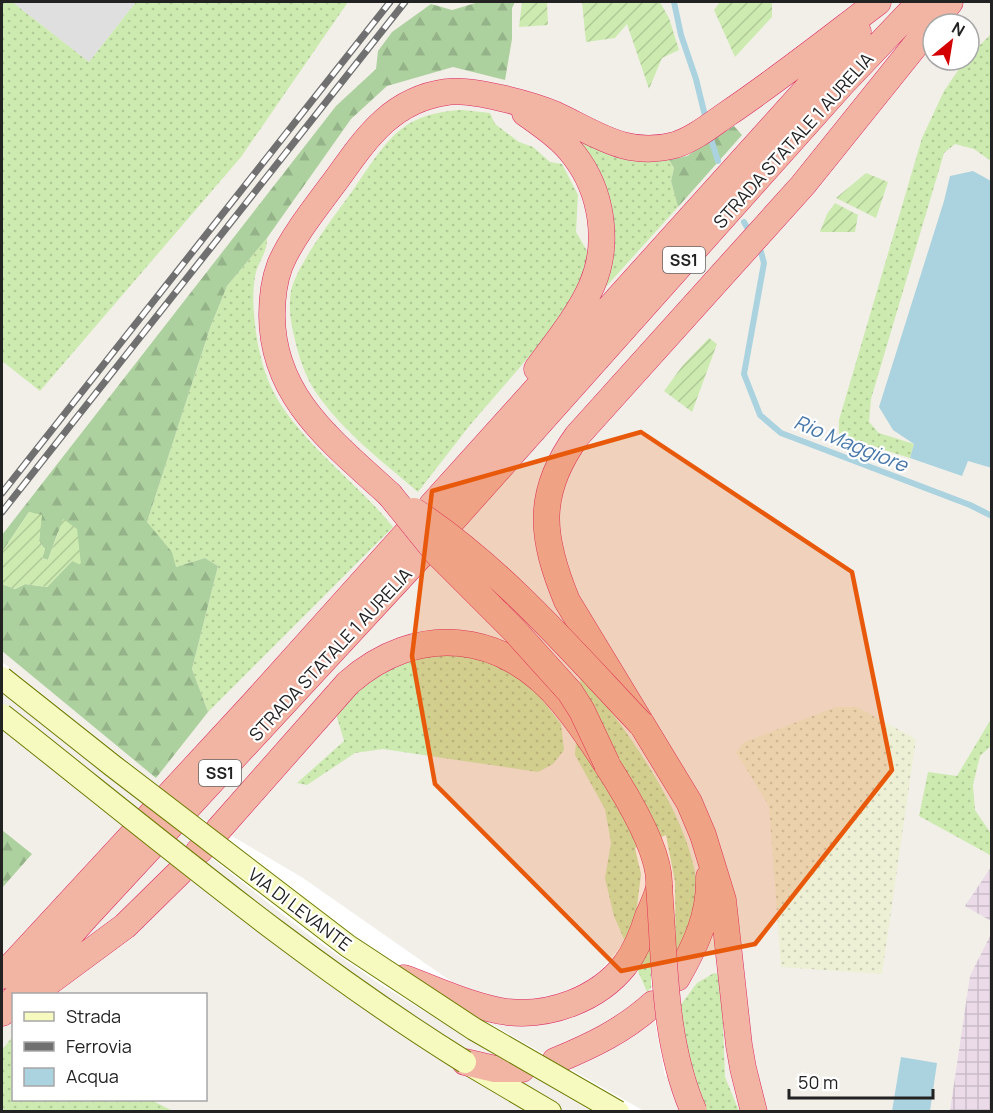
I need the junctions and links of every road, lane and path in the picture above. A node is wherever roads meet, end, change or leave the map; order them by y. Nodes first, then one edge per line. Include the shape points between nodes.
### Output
1 (878, 2) edge
2 (888, 2) edge
3 (920, 2) edge
4 (950, 2) edge
5 (508, 101) junction
6 (463, 472) junction
7 (390, 495) junction
8 (2, 678) edge
9 (2, 715) edge
10 (641, 724) junction
11 (607, 764) junction
12 (219, 829) dead end
13 (709, 857) junction
14 (180, 872) dead end
15 (659, 886) junction
16 (381, 969) junction
17 (2, 976) edge
18 (677, 978) dead end
19 (19, 993) edge
20 (34, 993) edge
21 (12, 1002) edge
22 (653, 1004) dead end
23 (2, 1015) edge
24 (555, 1061) dead end
25 (465, 1062) junction
26 (522, 1069) dead end
27 (550, 1112) edge
28 (618, 1112) edge
29 (694, 1112) edge
30 (754, 1112) edge

1 - 5 highway via 750,99 680,143 650,149 623,147 552,114
2 - 6 highway, STRADA STATALE 1 AURELIA / SS1
3 - 6 highway, STRADA STATALE 1 AURELIA / SS1 via 442,513
4 - 10 highway, bridge via 803,185 591,420 558,467 547,503 545,528 556,575 567,601
5 - 6 highway via 574,155 599,209 601,238 592,286 579,309
5 - 7 highway via 465,91 447,92 421,98 385,119 366,137 313,213 285,255 276,277 272,298 274,336 286,382 306,414
7 - 10 highway, bridge via 430,521 522,600
7 - 11 highway, bridge via 437,553 564,685 582,711
8 - 16 main road, VIA DI LEVANTE, bridge
9 - 25 main road, VIA DI LEVANTE, bridge via 272,929 408,1027
10 - 13 highway via 689,802
11 - 12 highway, bridge via 563,703 513,660 472,644 417,645 387,655 354,677
11 - 15 highway via 647,836
13 - 18 highway via 710,888 702,931
13 - 30 highway via 723,900 739,1045
14 - 20 highway via 125,926
15 - 16 highway, bridge via 642,934 624,966 608,981 567,1005 545,1011 507,1012 453,997
15 - 29 highway, bridge via 670,1032
16 - 28 main road, VIA DI LEVANTE, bridge via 474,1029
17 - 19 highway, STRADA STATALE 1 AURELIA / SS1 via 256,701 414,544
21 - 23 highway
22 - 24 highway via 615,1034
25 - 26 highway via 495,1070
25 - 27 main road, VIA DI LEVANTE

